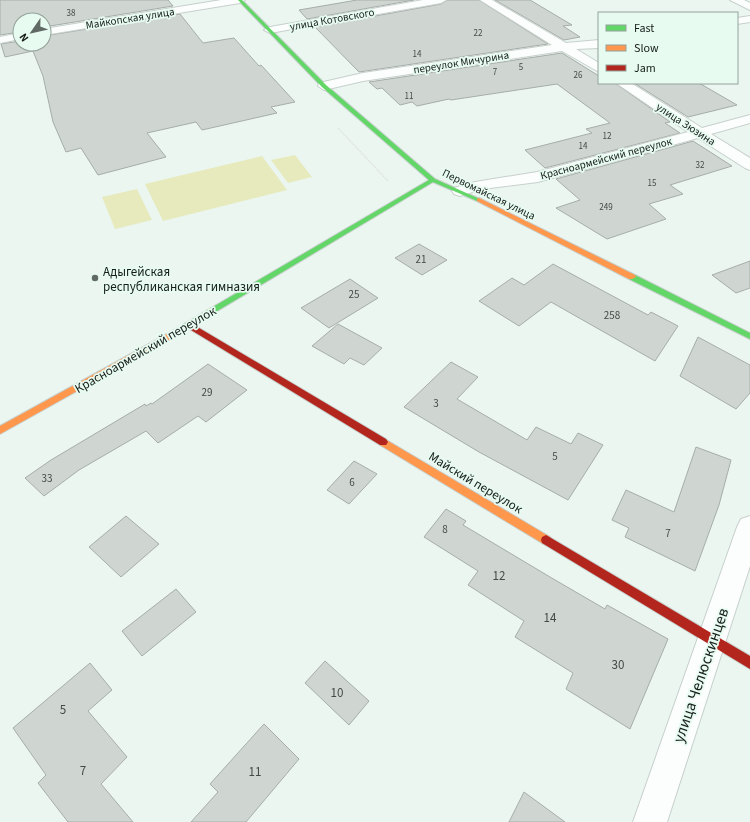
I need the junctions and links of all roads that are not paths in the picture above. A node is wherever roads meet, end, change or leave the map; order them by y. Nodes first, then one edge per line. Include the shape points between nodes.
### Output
1 (240, 0) edge
2 (441, 0) edge
3 (485, 0) edge
4 (735, 0) edge
5 (750, 7) edge
6 (750, 19) edge
7 (738, 21) edge
8 (270, 30) junction
9 (52, 31) edge
10 (12, 38) edge
11 (0, 40) edge
12 (598, 44) edge
13 (566, 47) junction
14 (598, 67) edge
15 (624, 84) edge
16 (324, 86) junction
17 (750, 119) edge
18 (700, 134) junction
19 (750, 164) edge
20 (432, 180) junction
21 (460, 191) junction
22 (189, 325) junction
23 (747, 331) edge
24 (0, 430) edge
25 (750, 527) edge
26 (712, 640) junction
27 (750, 663) edge
28 (650, 822) edge

1 - 8 street, Первомайская улица
1 - 9 street, Майкопская улица
2 - 8 street, улица Котовского
3 - 13 street
4 - 5 street
6 - 7 street
8 - 16 street, Первомайская улица
10 - 11 street
12 - 13 street, переулок Мичурина
13 - 14 street
13 - 16 street, переулок Мичурина via 362,77
15 - 18 street, улица Зюзина
16 - 20 street, Первомайская улица
17 - 18 street, Красноармейский переулок
18 - 19 street, улица Зюзина
18 - 21 street, Красноармейский переулок via 538,177 481,185
20 - 21 street, Первомайская улица
20 - 22 street, Красноармейский переулок
21 - 23 street, Первомайская улица
22 - 24 street, Красноармейский переулок
22 - 26 street, Майский переулок
25 - 26 street, улица Челюскинцев
26 - 27 street, Майский переулок
26 - 28 street, улица Челюскинцев

